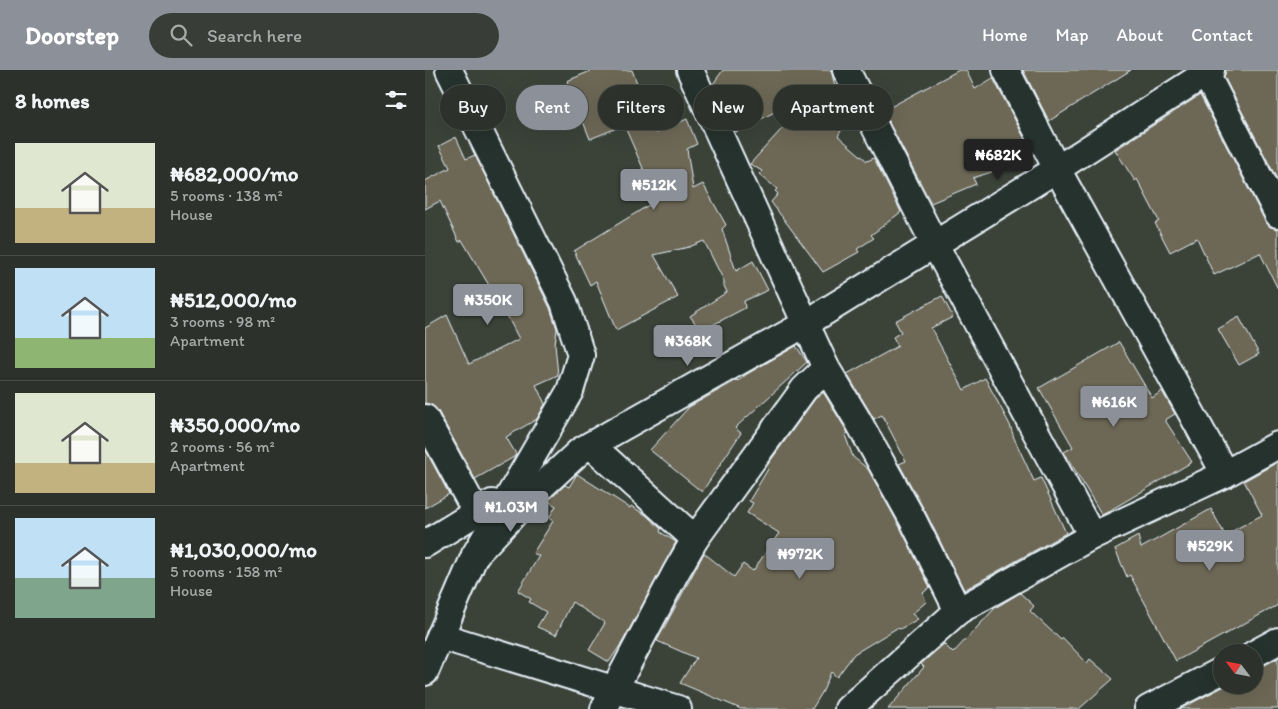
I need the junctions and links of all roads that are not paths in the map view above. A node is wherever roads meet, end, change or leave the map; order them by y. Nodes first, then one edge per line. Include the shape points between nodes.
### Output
1 (449, 70) edge
2 (690, 70) edge
3 (714, 70) edge
4 (846, 70) edge
5 (1006, 70) edge
6 (1207, 71) edge
7 (697, 85) edge
8 (709, 85) edge
9 (717, 130) edge
10 (1057, 169) junction
11 (1278, 214) edge
12 (935, 245) junction
13 (805, 324) junction
14 (826, 368) junction
15 (425, 418) edge
16 (591, 445) junction
17 (1278, 445) edge
18 (1225, 474) junction
19 (512, 491) junction
20 (476, 512) junction
21 (1093, 536) junction
22 (695, 539) junction
23 (425, 544) edge
24 (475, 555) junction
25 (958, 611) junction
26 (440, 636) junction
27 (1278, 641) edge
28 (1263, 649) edge
29 (425, 672) edge
30 (1213, 675) edge
31 (609, 700) edge
32 (679, 709) edge
33 (848, 709) edge
34 (1148, 709) edge

1 - 19 street via 564,302 581,355 570,391
2 - 7 street
3 - 8 street
4 - 12 street
5 - 10 street
6 - 10 street
6 - 11 street
9 - 13 street
10 - 12 street
10 - 18 street
12 - 13 street
12 - 21 street
13 - 14 street
13 - 16 street
14 - 22 street via 798,397
14 - 25 street via 913,520
15 - 20 street
16 - 22 street
16 - 24 street via 580,451 529,498
17 - 18 street
18 - 21 street
19 - 20 street
19 - 24 street
20 - 23 street
21 - 25 street
22 - 31 street
24 - 26 street
25 - 33 street
26 - 29 street
26 - 31 street
27 - 28 street
30 - 34 street
31 - 32 street

